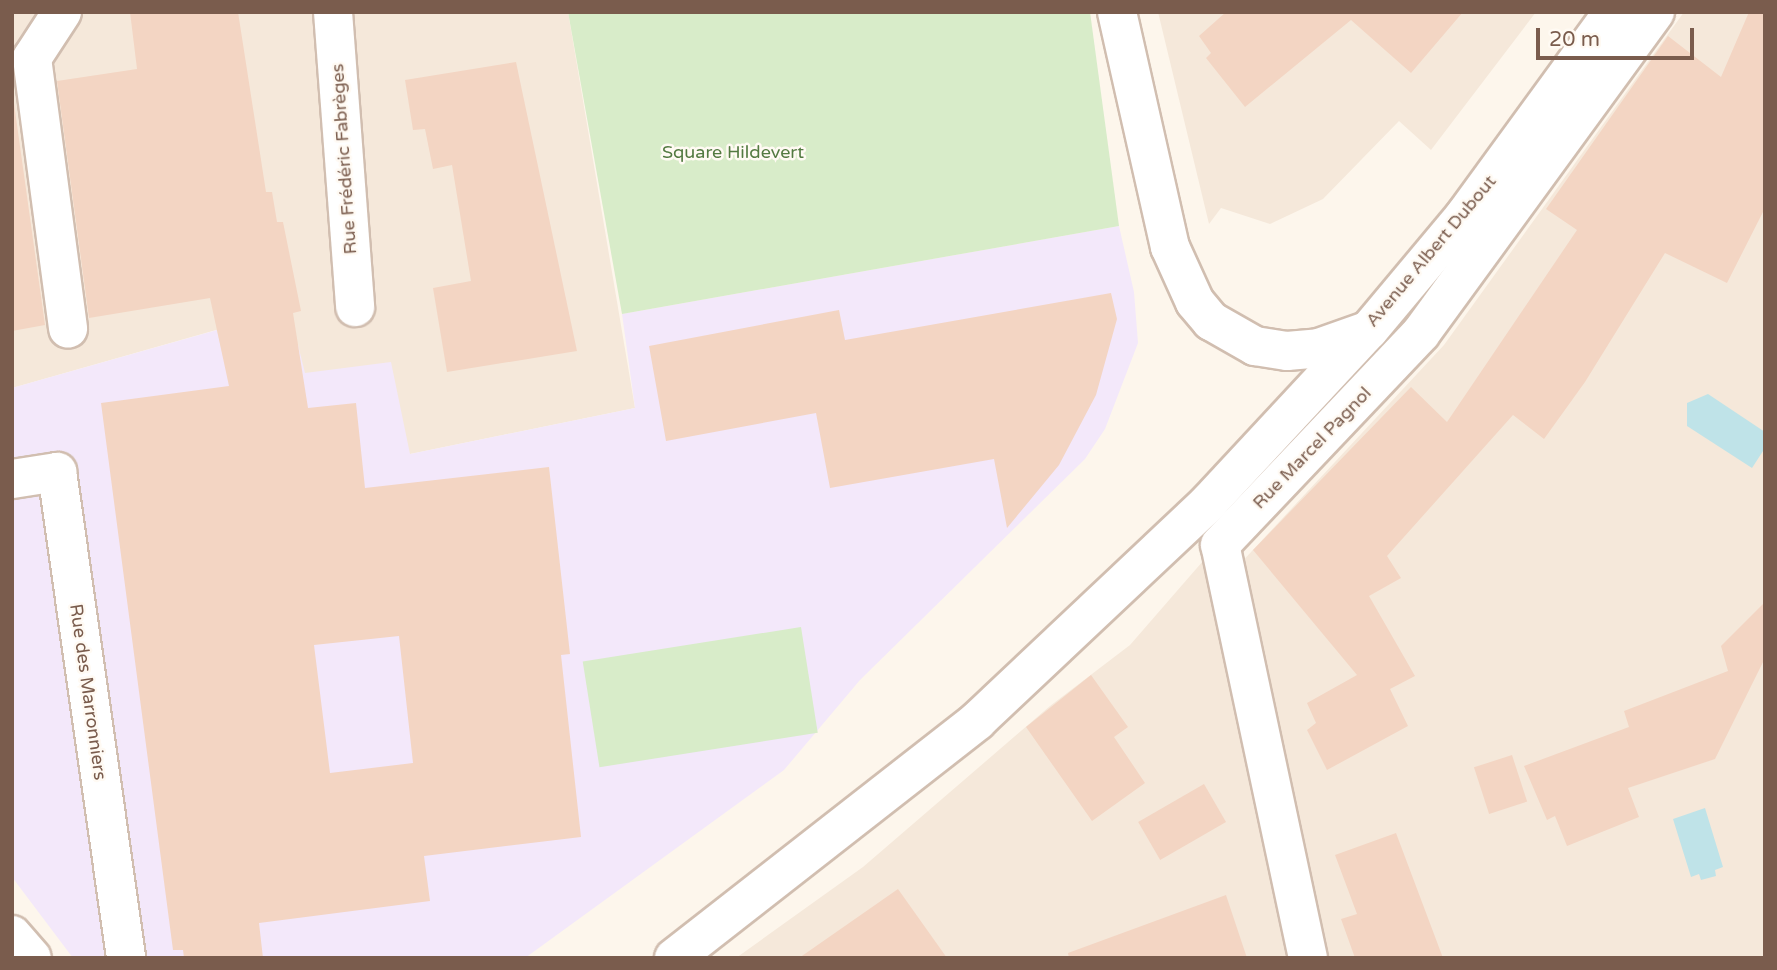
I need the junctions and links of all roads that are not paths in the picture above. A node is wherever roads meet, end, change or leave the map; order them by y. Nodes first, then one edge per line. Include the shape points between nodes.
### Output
1 (62, 12) edge
2 (333, 12) edge
3 (1117, 12) edge
4 (1613, 12) edge
5 (1655, 12) edge
6 (355, 307) dead end
7 (68, 329) dead end
8 (1369, 330) junction
9 (12, 479) edge
10 (12, 935) edge
11 (32, 958) edge
12 (126, 958) edge
13 (674, 958) edge
14 (1308, 958) edge

1 - 7 street via 32,58
2 - 6 street, Rue Frédéric Fabrèges
3 - 8 street, Avenue Albert Dubout via 1170,247 1195,302 1211,321 1265,348 1319,348
4 - 8 street, Avenue Albert Dubout via 1473,204
5 - 14 street, Rue Marcel Pagnol via 1421,333 1220,545
8 - 13 street via 1209,502 977,721
9 - 12 street, Rue des Marronniers via 57,472
10 - 11 street

